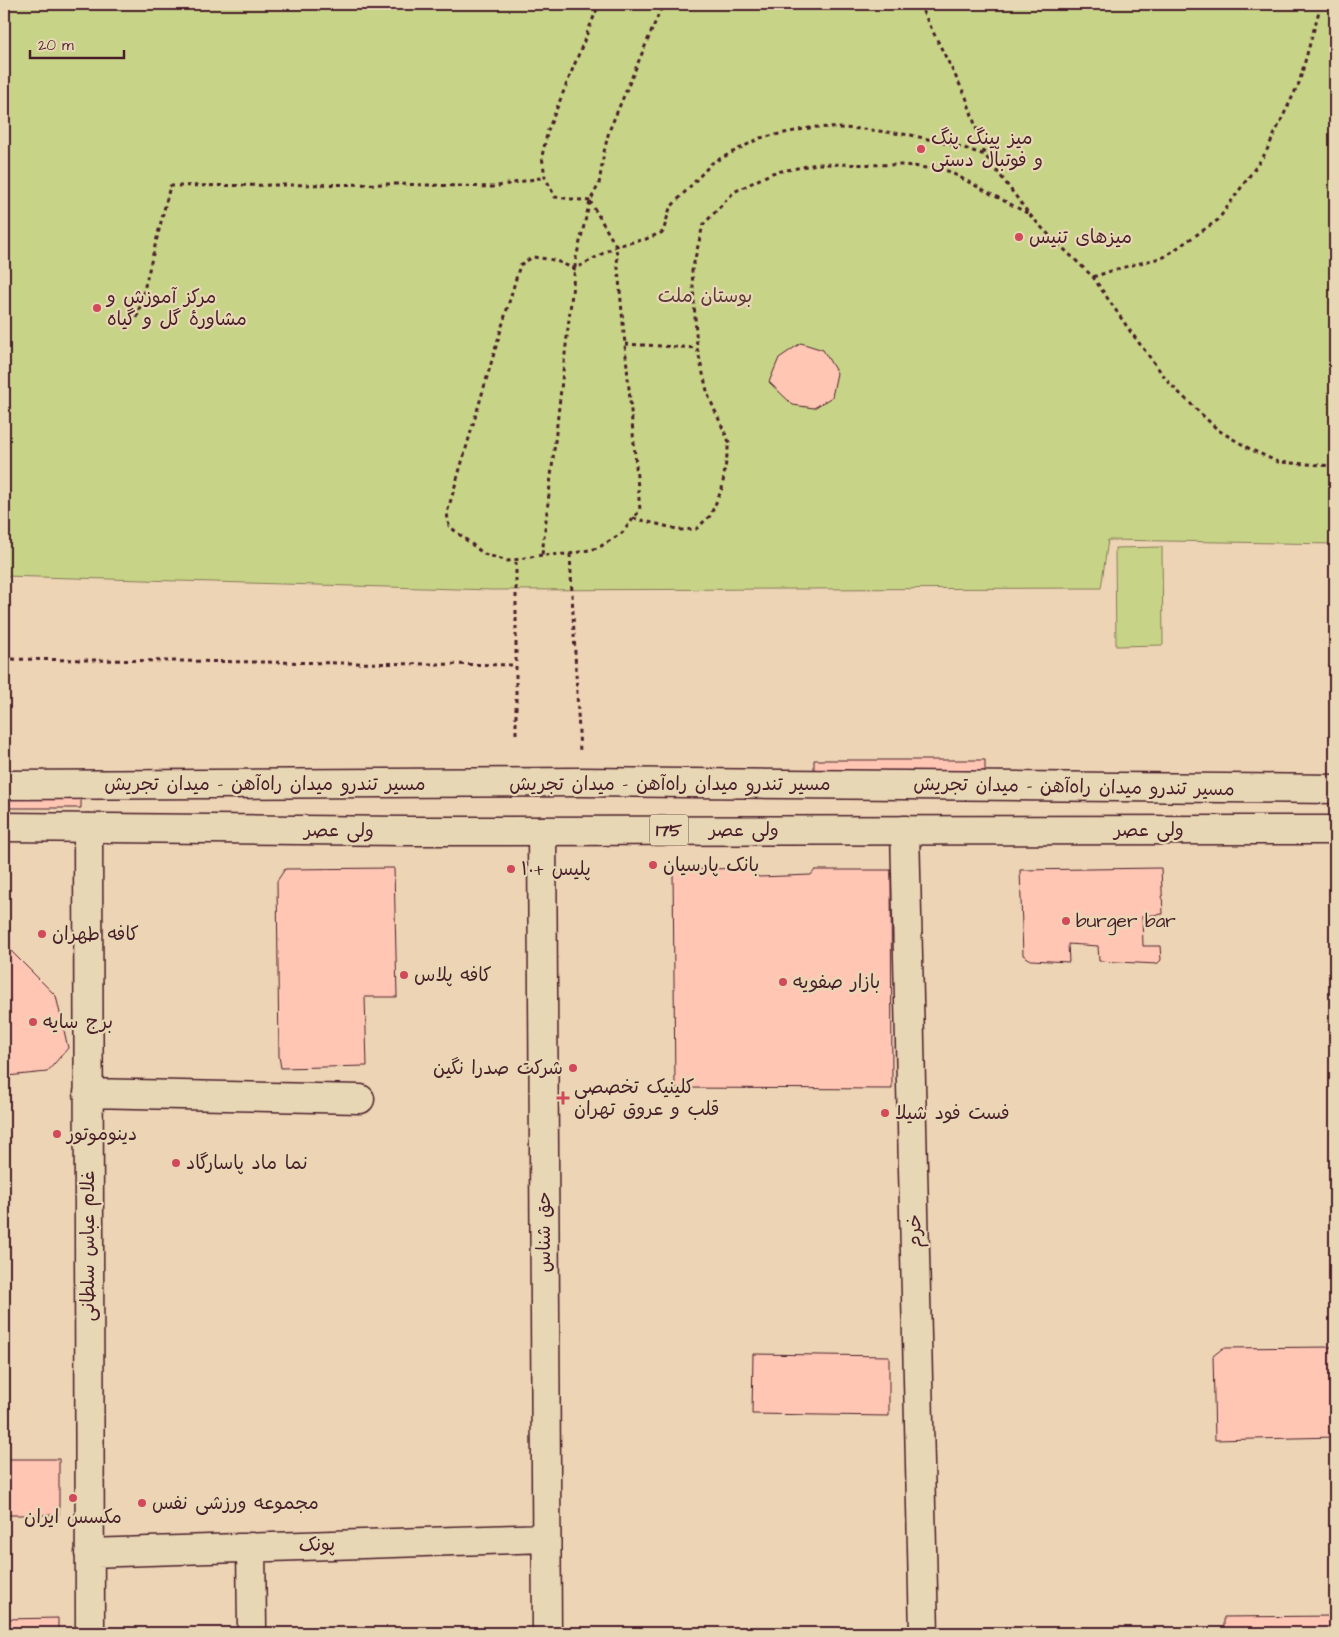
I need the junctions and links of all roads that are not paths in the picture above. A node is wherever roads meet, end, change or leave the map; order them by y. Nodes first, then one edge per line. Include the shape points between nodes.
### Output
1 (4, 785) edge
2 (1335, 789) edge
3 (4, 827) edge
4 (88, 828) junction
5 (905, 830) junction
6 (1335, 830) edge
7 (542, 831) junction
8 (88, 1092) junction
9 (360, 1099) dead end
10 (546, 1538) junction
11 (251, 1547) junction
12 (89, 1553) junction
13 (252, 1628) dead end
14 (90, 1633) edge
15 (547, 1633) edge
16 (924, 1633) edge

1 - 2 street, مسیر تندرو میدان راه‌آهن - میدان تجریش via 589,782
3 - 4 street, ولی عصر / 175
4 - 7 street, ولی عصر / 175
4 - 8 street, غلام عباس سلطانی
5 - 6 street, ولی عصر / 175
5 - 7 street, ولی عصر / 175
5 - 16 street, خرم
7 - 10 street, حق شناس
8 - 9 street
8 - 12 street, غلام عباس سلطانی
10 - 11 street, پونک
10 - 15 street, حق شناس
11 - 12 street, پونک
11 - 13 street
12 - 14 street, غلام عباس سلطانی

